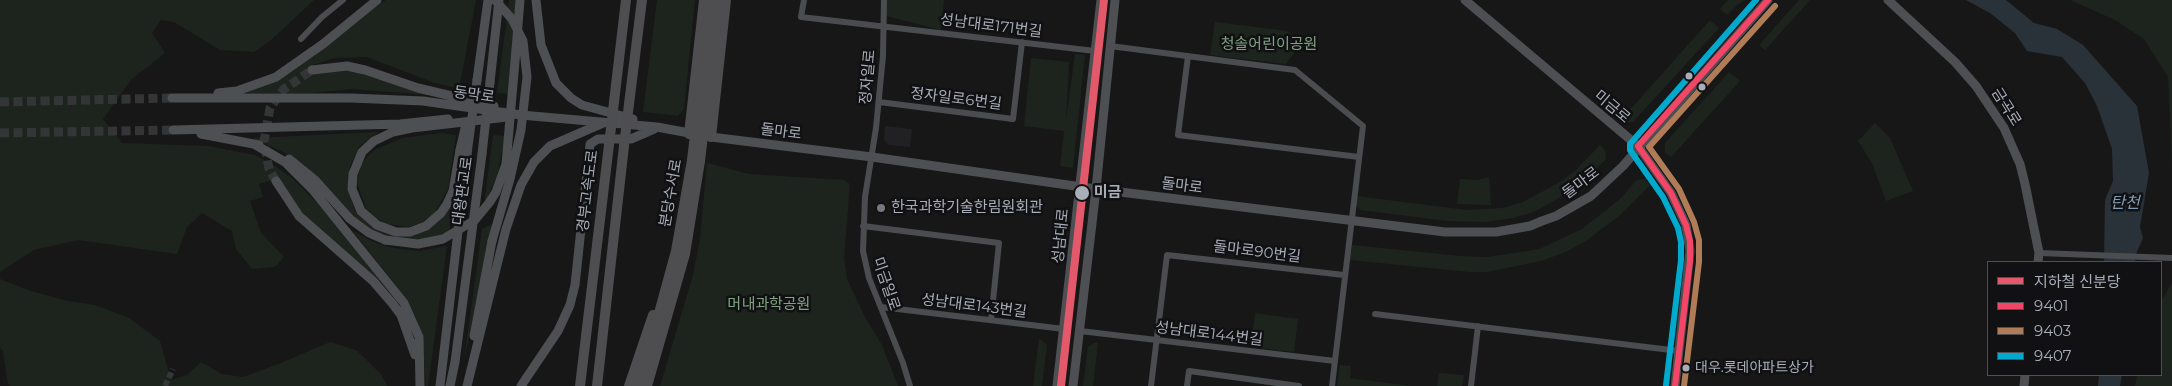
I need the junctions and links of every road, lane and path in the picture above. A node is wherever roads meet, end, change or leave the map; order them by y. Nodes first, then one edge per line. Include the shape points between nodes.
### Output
1 (343, 0) edge
2 (367, 0) edge
3 (377, 0) edge
4 (488, 0) edge
5 (495, 0) edge
6 (499, 0) edge
7 (520, 0) edge
8 (536, 0) edge
9 (626, 0) edge
10 (642, 0) edge
11 (704, 0) edge
12 (712, 0) edge
13 (719, 0) edge
14 (726, 0) edge
15 (804, 0) edge
16 (884, 0) edge
17 (1101, 0) edge
18 (1115, 0) edge
19 (1465, 0) edge
20 (1768, 0) edge
21 (1888, 0) edge
22 (885, 27) junction
23 (301, 39) dead end
24 (1022, 42) junction
25 (323, 44) junction
26 (1110, 46) junction
27 (1094, 51) junction
28 (1188, 56) junction
29 (312, 70) tunnel mouth
30 (878, 102) junction
31 (502, 113) junction
32 (521, 115) junction
33 (548, 117) junction
34 (604, 123) junction
35 (656, 127) junction
36 (689, 134) junction
37 (712, 137) junction
38 (254, 144) junction
39 (1638, 146) junction
40 (464, 152) junction
41 (1359, 156) junction
42 (872, 157) junction
43 (696, 161) junction
44 (276, 181) tunnel mouth
45 (1080, 187) junction
46 (1096, 189) junction
47 (1351, 220) junction
48 (863, 226) junction
49 (2038, 258) edge
50 (2171, 258) edge
51 (1344, 275) junction
52 (668, 286) junction
53 (881, 307) junction
54 (1375, 314) dead end
55 (991, 320) junction
56 (1478, 326) junction
57 (1064, 329) junction
58 (1080, 331) junction
59 (1157, 340) junction
60 (1679, 351) junction
61 (1335, 361) junction
62 (455, 362) junction
63 (440, 383) edge
64 (420, 385) edge
65 (450, 386) edge
66 (455, 386) edge
67 (467, 386) edge
68 (521, 386) edge
69 (580, 386) edge
70 (597, 386) edge
71 (629, 386) edge
72 (639, 386) edge
73 (648, 386) edge
74 (910, 386) edge
75 (1057, 386) edge
76 (1073, 386) edge
77 (1151, 386) edge
78 (1187, 386) edge
79 (1299, 386) edge
80 (1332, 386) edge
81 (1471, 386) edge
82 (1675, 386) edge

1 - 23 street
2 - 25 main road
3 - 25 main road
4 - 40 main road, bridge
5 - 67 main road, bridge via 512,19 523,41 527,76 521,130 492,240
6 - 62 main road, 대왕판교로, bridge
7 - 38 main road, bridge via 506,164 496,192 475,220 443,239 418,244 385,240 368,233 302,169 270,149
8 - 35 main road via 541,45 550,74 562,91 582,106
9 - 69 highway, 경부고속도로, bridge
10 - 70 highway, 경부고속도로, bridge
11 - 36 highway
12 - 43 highway, 분당수서로, bridge
13 - 43 highway, 분당수서로, bridge
14 - 37 highway
15 - 22 street, 성남대로171번길 via 802,17
16 - 22 street, 정자일로
17 - 27 main road, 성남대로
18 - 26 main road, 성남대로
19 - 39 main road, 미금로
20 - 39 main road, 돌마로
21 - 49 main road, 금곡로 via 1955,62 1976,86 2004,128 2020,164
22 - 24 street, 성남대로171번길
22 - 30 street, 정자일로
24 - 27 street, 성남대로171번길
24 - 30 street, 정자일로6번길 via 1013,119
25 - 31 main road, 동막로 via 274,78 237,91 172,98 423,101
26 - 28 street
26 - 46 main road, 성남대로
27 - 45 main road, 성남대로
28 - 41 street via 1288,68 1300,74 1363,126
28 - 41 street via 1178,135
29 - 33 main road via 347,66 418,88
30 - 42 street, 정자일로
31 - 32 main road, 돌마로
31 - 38 main road, 동막로 via 400,124 173,130
32 - 33 main road, 돌마로
32 - 40 main road via 403,130 374,141 362,152 352,174 352,189 361,211 376,225 396,232 410,232 426,226 447,204
33 - 34 main road, 돌마로
34 - 35 main road, 돌마로
34 - 67 main road via 550,146 534,162 521,185 506,229
35 - 36 main road, 돌마로
35 - 68 main road via 631,139 598,139 590,144 570,305 558,330
36 - 37 main road, 돌마로
37 - 42 main road, 돌마로
38 - 64 main road via 285,162 312,189 404,304 419,337
39 - 47 main road, 돌마로 via 1623,166 1591,196 1556,216 1530,226 1496,232 1458,232
39 - 60 main road, 미금로 via 1671,193 1688,233 1690,261
40 - 63 main road, 대왕판교로
41 - 47 street
42 - 45 main road, 돌마로
42 - 48 street, 미금일로
43 - 52 highway, 분당수서로
43 - 73 highway, 분당수서로 via 685,254
44 - 64 main road via 299,216 373,281 401,315 414,346
45 - 46 main road, 돌마로
45 - 57 main road, 성남대로
46 - 47 main road, 돌마로
46 - 58 main road, 성남대로
47 - 51 street
48 - 53 street, 미금일로 via 865,264
48 - 55 street via 999,244
49 - 50 street via 2052,254
51 - 59 street, 돌마로90번길 via 1167,255
51 - 61 street
52 - 71 highway via 654,311
52 - 72 highway, 분당수서로
53 - 55 street, 성남대로143번길
53 - 74 street, 미금일로
54 - 56 street
55 - 57 street, 성남대로143번길
56 - 60 street
56 - 81 street
57 - 75 main road, 성남대로
58 - 59 street, 성남대로144번길
58 - 76 main road, 성남대로
59 - 61 street, 성남대로144번길
59 - 77 street
60 - 82 main road, 미금로
61 - 80 street
62 - 65 main road, 대왕판교로
62 - 66 main road
78 - 79 street via 1189,371

